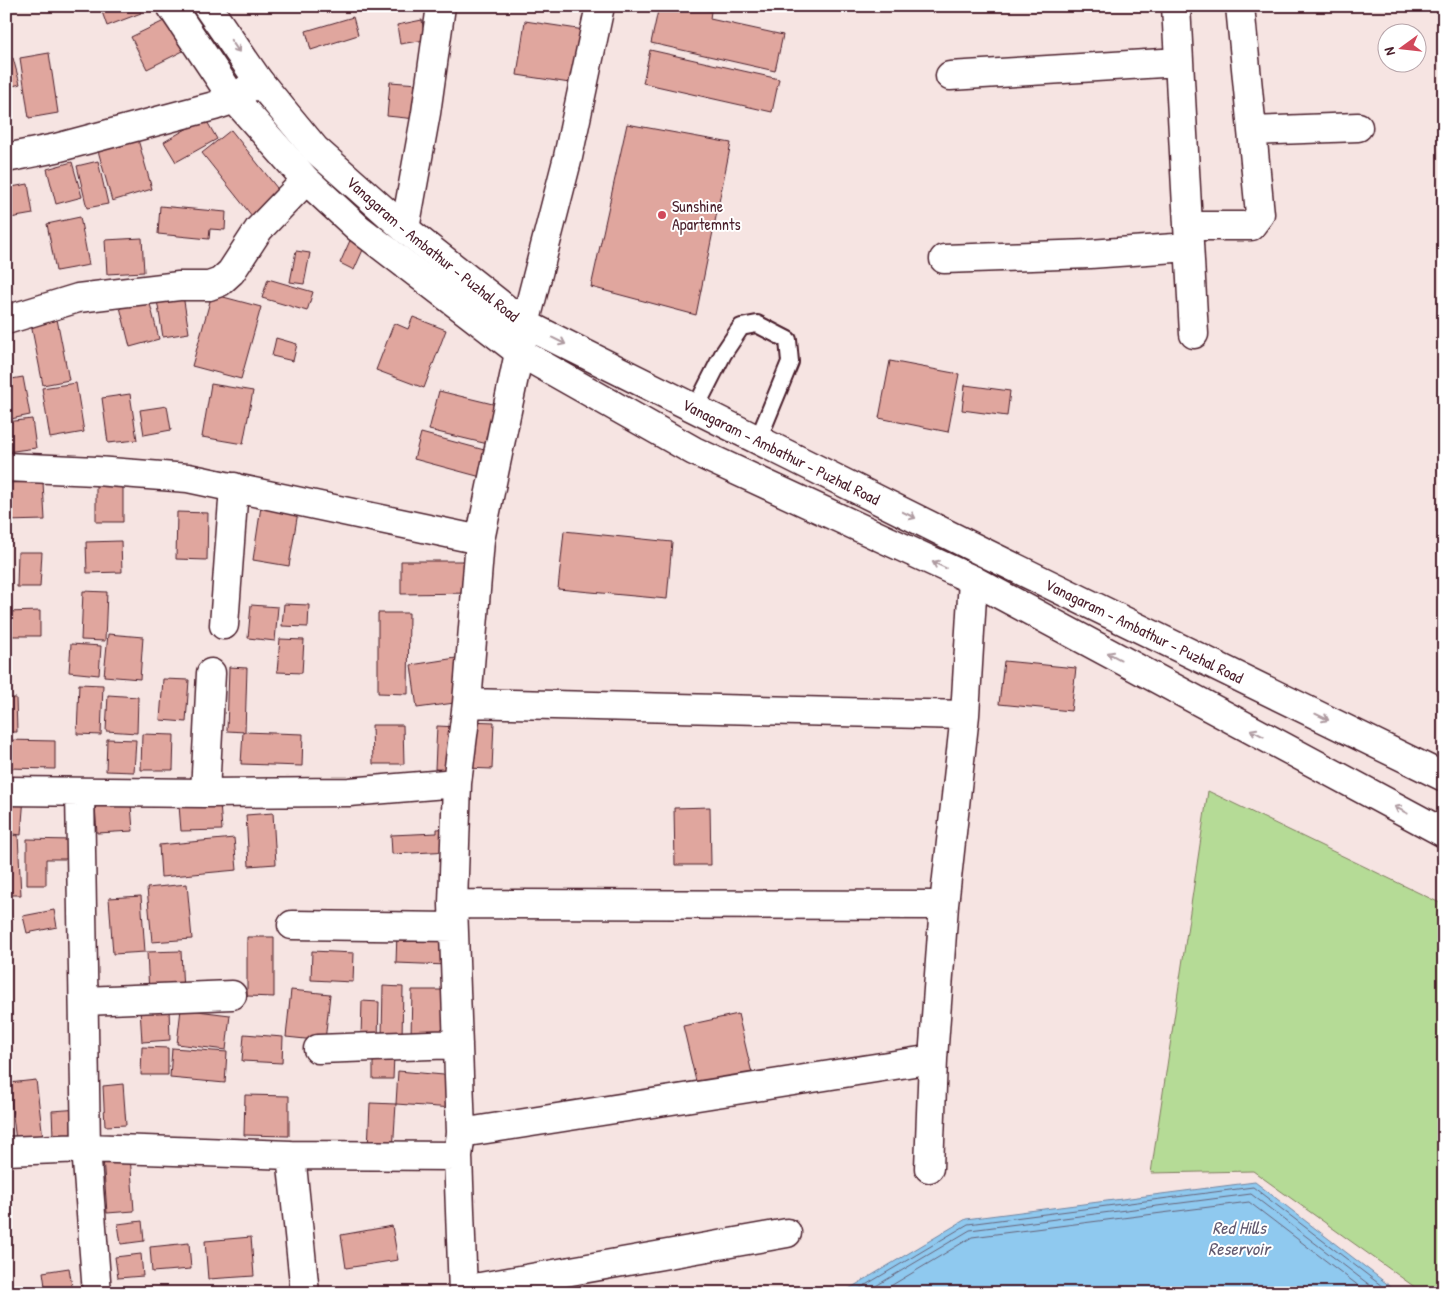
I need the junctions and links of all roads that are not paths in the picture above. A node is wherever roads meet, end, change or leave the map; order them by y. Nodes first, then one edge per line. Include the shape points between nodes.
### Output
1 (171, 6) edge
2 (207, 6) edge
3 (441, 6) edge
4 (600, 6) edge
5 (1176, 6) edge
6 (1240, 6) edge
7 (1179, 62) junction
8 (950, 76) dead end
9 (258, 80) junction
10 (235, 99) junction
11 (1358, 127) dead end
12 (1252, 131) junction
13 (6, 158) edge
14 (306, 180) junction
15 (405, 229) junction
16 (1189, 237) junction
17 (944, 259) dead end
18 (6, 320) edge
19 (524, 324) junction
20 (1194, 334) dead end
21 (519, 352) junction
22 (695, 409) junction
23 (758, 440) junction
24 (797, 460) junction
25 (6, 468) edge
26 (234, 487) junction
27 (784, 493) junction
28 (480, 540) junction
29 (973, 580) junction
30 (224, 625) dead end
31 (211, 673) dead end
32 (467, 703) junction
33 (965, 715) junction
34 (1444, 777) edge
35 (457, 784) junction
36 (6, 791) edge
37 (80, 792) junction
38 (205, 793) junction
39 (1444, 833) edge
40 (944, 905) junction
41 (453, 915) junction
42 (292, 925) dead end
43 (232, 995) dead end
44 (84, 1002) junction
45 (458, 1044) junction
46 (318, 1049) dead end
47 (933, 1059) junction
48 (460, 1144) junction
49 (86, 1148) junction
50 (6, 1151) edge
51 (291, 1155) junction
52 (929, 1168) dead end
53 (787, 1233) dead end
54 (463, 1292) edge
55 (97, 1293) edge
56 (305, 1293) edge

1 - 10 street
2 -> 9 street, Vanagaram - Ambathur - Puzhal Road
3 - 15 street
4 - 19 street via 568,157
5 - 7 street
6 - 12 street
7 - 8 street
7 - 16 street
9 - 10 street
9 - 15 street, Vanagaram - Ambathur - Puzhal Road via 315,149
10 - 13 street via 134,128
10 - 14 street
11 - 12 street
12 - 16 street via 1260,214 1251,226
14 - 18 street via 259,229 231,272 220,282 209,286 179,286 78,298
14 - 21 street via 358,228
15 - 19 street, Vanagaram - Ambathur - Puzhal Road
16 - 17 street via 1090,254
16 - 20 street
19 - 21 street
19 -> 22 street, Vanagaram - Ambathur - Puzhal Road
21 - 27 street via 694,452
21 - 28 street
22 - 23 street, Vanagaram - Ambathur - Puzhal Road
22 - 23 lane via 741,327 757,324 788,340 790,362
23 - 24 street, Vanagaram - Ambathur - Puzhal Road
24 - 27 street
24 -> 34 street, Vanagaram - Ambathur - Puzhal Road
25 - 26 street via 188,478
26 - 28 street
26 - 30 street
29 -> 27 street
28 - 32 street
29 - 33 street
39 -> 29 street
31 - 38 street
32 - 33 street
32 - 35 street
33 - 40 street
35 - 38 street via 349,792
35 - 41 street
36 - 37 street
37 - 38 street
37 - 44 street
40 - 41 street
40 - 47 street
41 - 42 street
41 - 45 street
43 - 44 street
44 - 49 street
45 - 46 street
45 - 48 street
47 - 48 street
47 - 52 street
48 - 51 street
48 - 54 street
49 - 50 street
49 - 51 street
49 - 55 street
51 - 56 street
53 - 54 street

